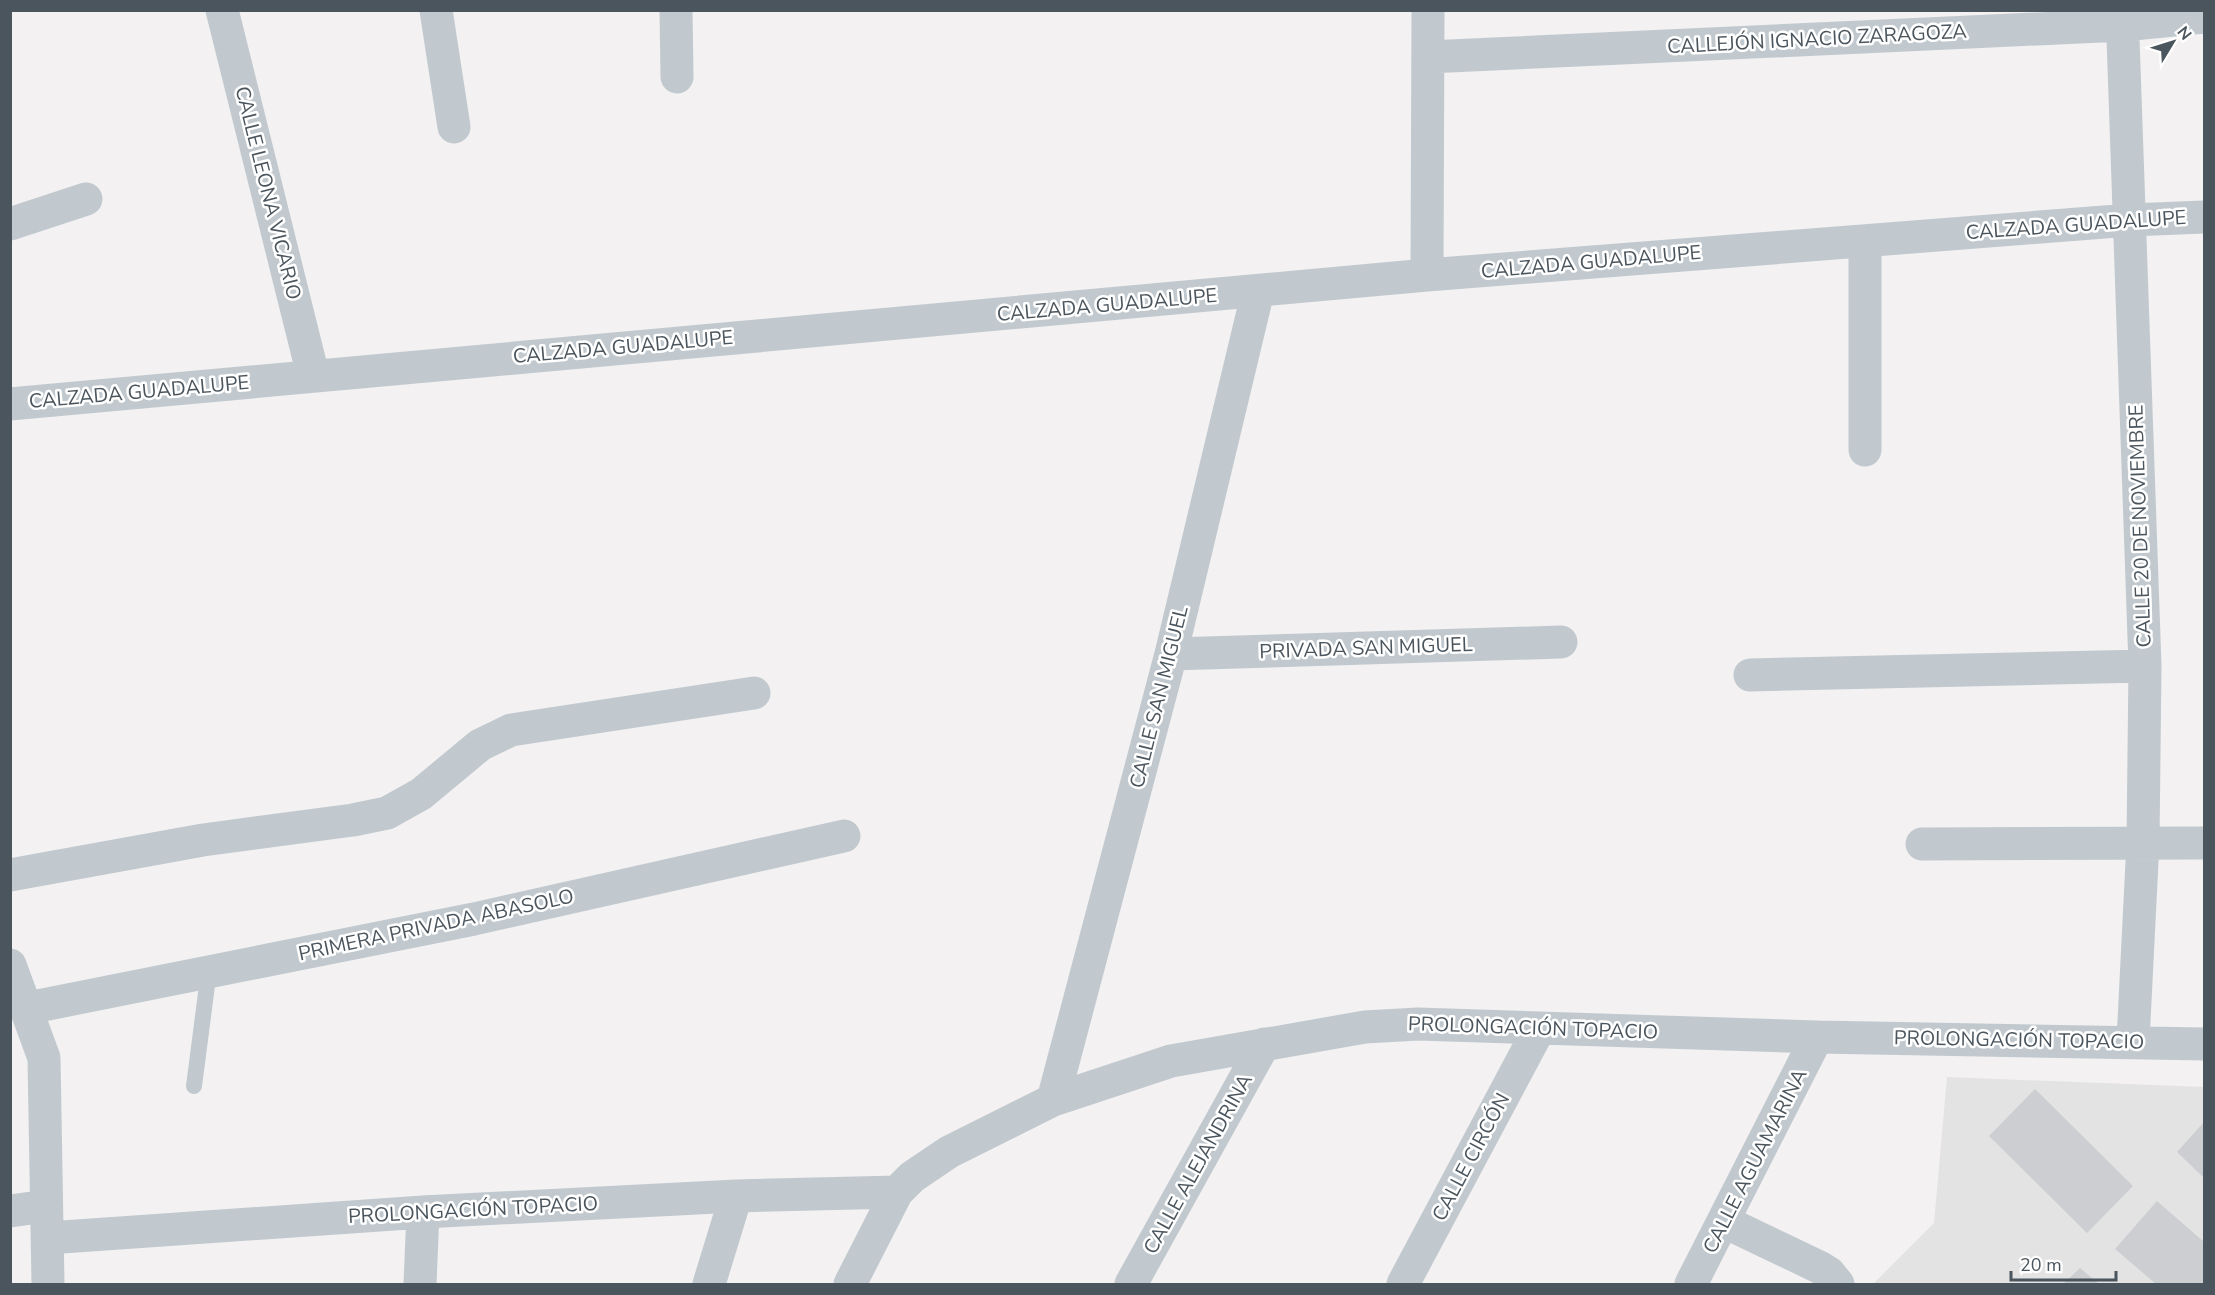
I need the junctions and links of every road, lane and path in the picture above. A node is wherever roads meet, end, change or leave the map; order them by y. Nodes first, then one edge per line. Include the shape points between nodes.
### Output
1 (222, 10) edge
2 (436, 10) edge
3 (676, 10) edge
4 (1428, 10) edge
5 (2205, 16) edge
6 (2122, 18) edge
7 (1428, 57) junction
8 (677, 77) dead end
9 (454, 127) dead end
10 (86, 199) dead end
11 (2205, 217) edge
12 (2130, 220) junction
13 (10, 224) edge
14 (1865, 241) junction
15 (1427, 275) junction
16 (1258, 291) junction
17 (313, 375) junction
18 (10, 404) edge
19 (1865, 450) dead end
20 (1561, 642) dead end
21 (1171, 654) junction
22 (2145, 666) junction
23 (1750, 675) dead end
24 (754, 693) dead end
25 (844, 836) dead end
26 (2143, 842) junction
27 (2205, 843) edge
28 (1922, 844) dead end
29 (10, 875) edge
30 (10, 965) edge
31 (209, 970) junction
32 (27, 1008) junction
33 (1539, 1029) junction
34 (1817, 1037) junction
35 (2133, 1041) junction
36 (1264, 1044) junction
37 (2205, 1044) edge
38 (194, 1086) dead end
39 (1053, 1100) junction
40 (897, 1192) junction
41 (735, 1196) junction
42 (10, 1211) edge
43 (423, 1212) junction
44 (47, 1222) junction
45 (1725, 1222) junction
46 (48, 1284) edge
47 (420, 1284) edge
48 (709, 1284) edge
49 (850, 1284) edge
50 (1131, 1284) edge
51 (1403, 1284) edge
52 (1691, 1284) edge
53 (1838, 1284) edge

1 - 17 street, CALLE LEONA VICARIO
2 - 9 street
3 - 8 street
4 - 7 street
5 - 6 street, CALLEJÓN IGNACIO ZARAGOZA
6 - 7 street, CALLEJÓN IGNACIO ZARAGOZA
6 - 12 street, CALLE 20 DE NOVIEMBRE
7 - 15 street
10 - 13 street
11 - 12 street, CALZADA GUADALUPE
12 - 14 street, CALZADA GUADALUPE
12 - 22 street, CALLE 20 DE NOVIEMBRE
14 - 15 street, CALZADA GUADALUPE
14 - 19 street
15 - 16 street, CALZADA GUADALUPE
16 - 17 street, CALZADA GUADALUPE
16 - 21 street, CALLE SAN MIGUEL
17 - 18 street, CALZADA GUADALUPE
20 - 21 street, PRIVADA SAN MIGUEL
21 - 39 street, CALLE SAN MIGUEL
22 - 23 street
22 - 26 street, CALLE 20 DE NOVIEMBRE
24 - 29 street via 511,730 480,745 420,794 387,813 203,840
25 - 31 street, PRIMERA PRIVADA ABASOLO via 474,919
26 - 27 street
26 - 28 street
26 - 35 street, CALLE 20 DE NOVIEMBRE
30 - 32 street
31 - 32 street, PRIMERA PRIVADA ABASOLO
31 - 38 lane
32 - 44 street via 44,1058
33 - 34 street, PROLONGACIÓN TOPACIO
33 - 36 street, PROLONGACIÓN TOPACIO via 1387,1025
33 - 51 street, CALLE CIRCÓN
34 - 35 street, PROLONGACIÓN TOPACIO
34 - 45 street, CALLE AGUAMARINA
35 - 37 street, PROLONGACIÓN TOPACIO
36 - 39 street, PROLONGACIÓN TOPACIO via 1171,1061
36 - 50 street, CALLE ALEJANDRINA
39 - 40 street, PROLONGACIÓN TOPACIO via 949,1152
40 - 41 street, PROLONGACIÓN TOPACIO
40 - 49 street, PROLONGACIÓN TOPACIO
41 - 43 street, PROLONGACIÓN TOPACIO
41 - 48 street
42 - 44 street, PROLONGACIÓN TOPACIO
43 - 44 street, PROLONGACIÓN TOPACIO
43 - 47 street
44 - 46 street
45 - 52 street, CALLE AGUAMARINA
45 - 53 street via 1821,1268

